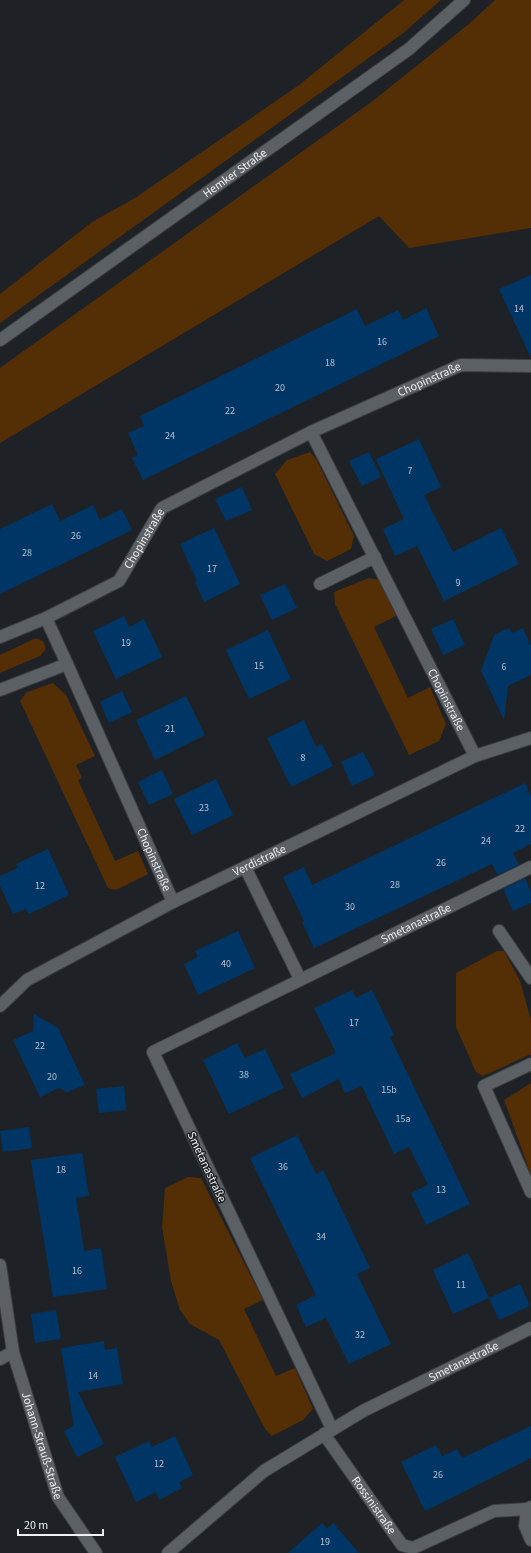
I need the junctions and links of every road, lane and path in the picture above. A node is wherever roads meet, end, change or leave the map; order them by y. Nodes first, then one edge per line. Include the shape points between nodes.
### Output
1 (464, 0) edge
2 (0, 340) edge
3 (531, 366) edge
4 (311, 432) junction
5 (374, 557) junction
6 (320, 584) dead end
7 (46, 618) junction
8 (0, 636) edge
9 (66, 664) junction
10 (0, 690) edge
11 (531, 738) edge
12 (475, 756) junction
13 (245, 867) junction
14 (531, 867) edge
15 (173, 902) junction
16 (499, 931) dead end
17 (531, 978) edge
18 (300, 979) junction
19 (0, 1006) edge
20 (531, 1064) edge
21 (531, 1192) edge
22 (0, 1265) edge
23 (531, 1328) edge
24 (13, 1352) junction
25 (0, 1359) edge
26 (328, 1431) junction
27 (529, 1508) edge
28 (531, 1540) edge
29 (96, 1553) edge
30 (168, 1553) edge

1 - 2 street, Hemker Straße via 409,49
3 - 4 street, Chopinstraße via 461,365
4 - 5 street, Chopinstraße
4 - 7 street, Chopinstraße via 162,508 119,581
5 - 6 street
5 - 12 street, Chopinstraße
7 - 8 street, Chopinstraße
7 - 9 street, Chopinstraße
9 - 10 street
9 - 15 street, Chopinstraße
11 - 12 street, Verdistraße
12 - 13 street, Verdistraße
13 - 15 street, Verdistraße
13 - 18 street
14 - 18 street, Smetanastraße
15 - 19 street, Verdistraße via 27,980
16 - 17 street
18 - 26 street, Smetanastraße via 153,1052
20 - 21 street via 484,1086
22 - 24 street, Johann-Strauß-Straße
23 - 26 street, Smetanastraße
24 - 25 street
24 - 29 street, Johann-Strauß-Straße via 58,1497
26 - 27 street, Rossinistraße via 402,1545 413,1548 494,1511
26 - 30 street, Smetanastraße via 264,1471
27 - 28 street, Rossinistraße via 525,1526

